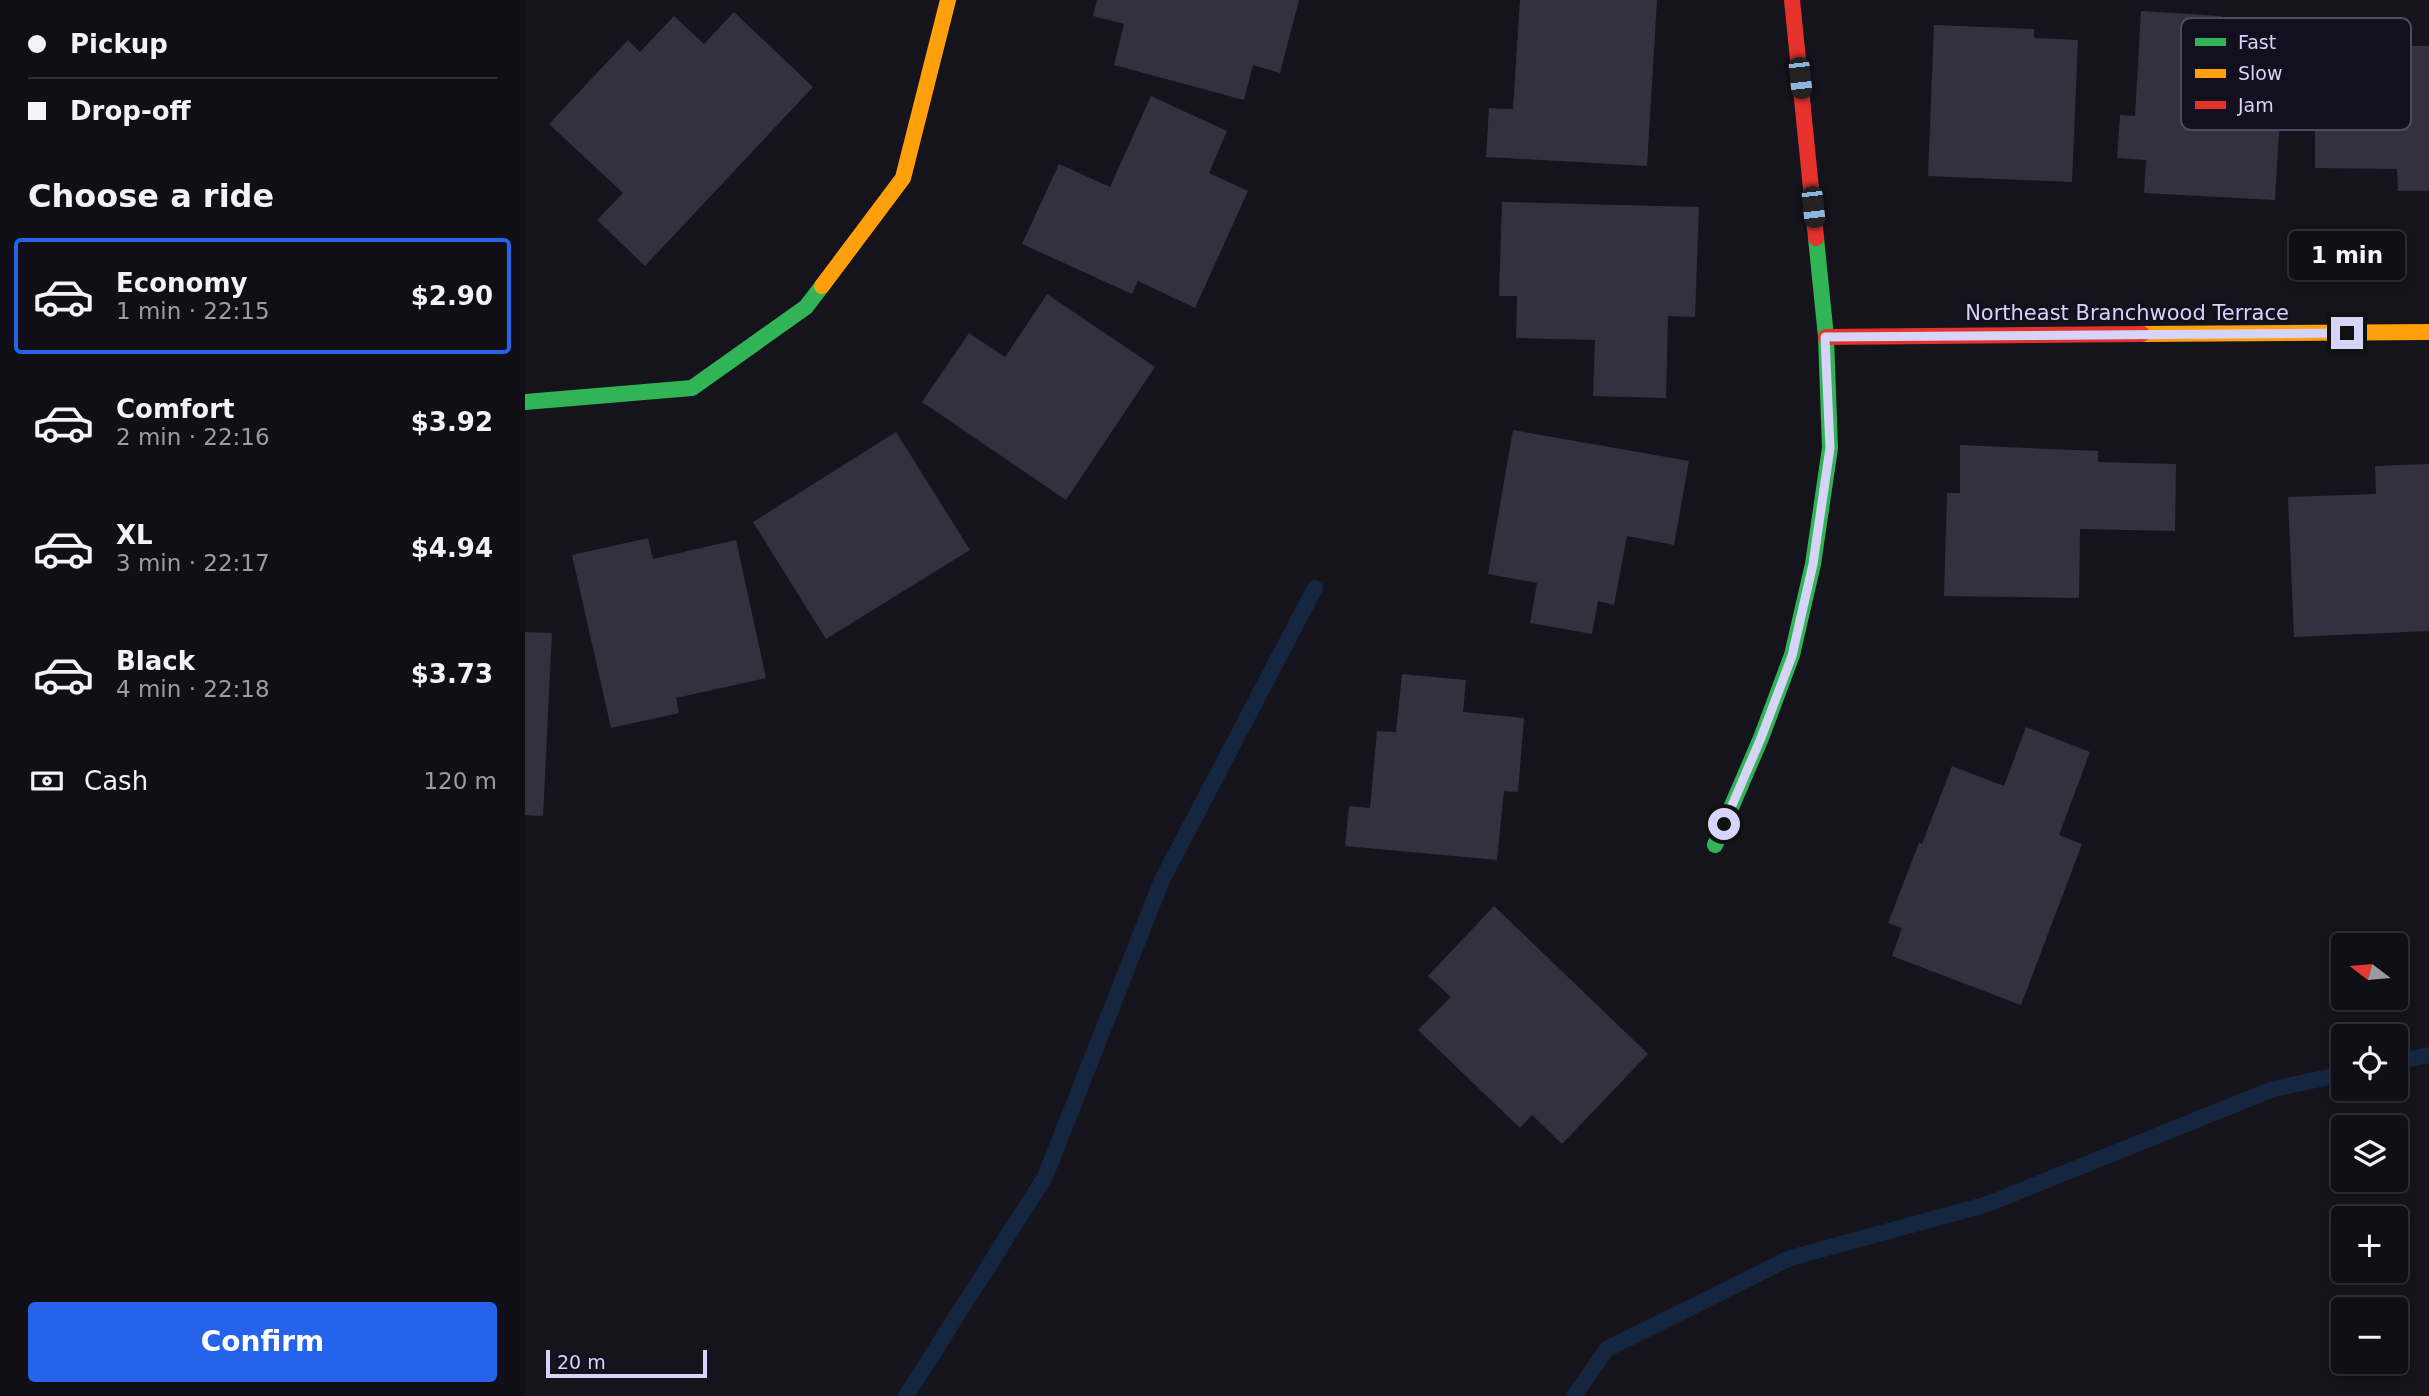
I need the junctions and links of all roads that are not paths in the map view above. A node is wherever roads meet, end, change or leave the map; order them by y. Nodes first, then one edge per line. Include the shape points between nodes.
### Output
1 (948, 0) edge
2 (1792, 0) edge
3 (2429, 332) edge
4 (1825, 337) junction
5 (525, 402) edge
6 (1715, 845) dead end

1 - 5 street via 903,178 806,307 692,388
2 - 4 street
3 - 4 street, Northeast Branchwood Terrace
4 - 6 street via 1830,448 1813,564 1792,656

